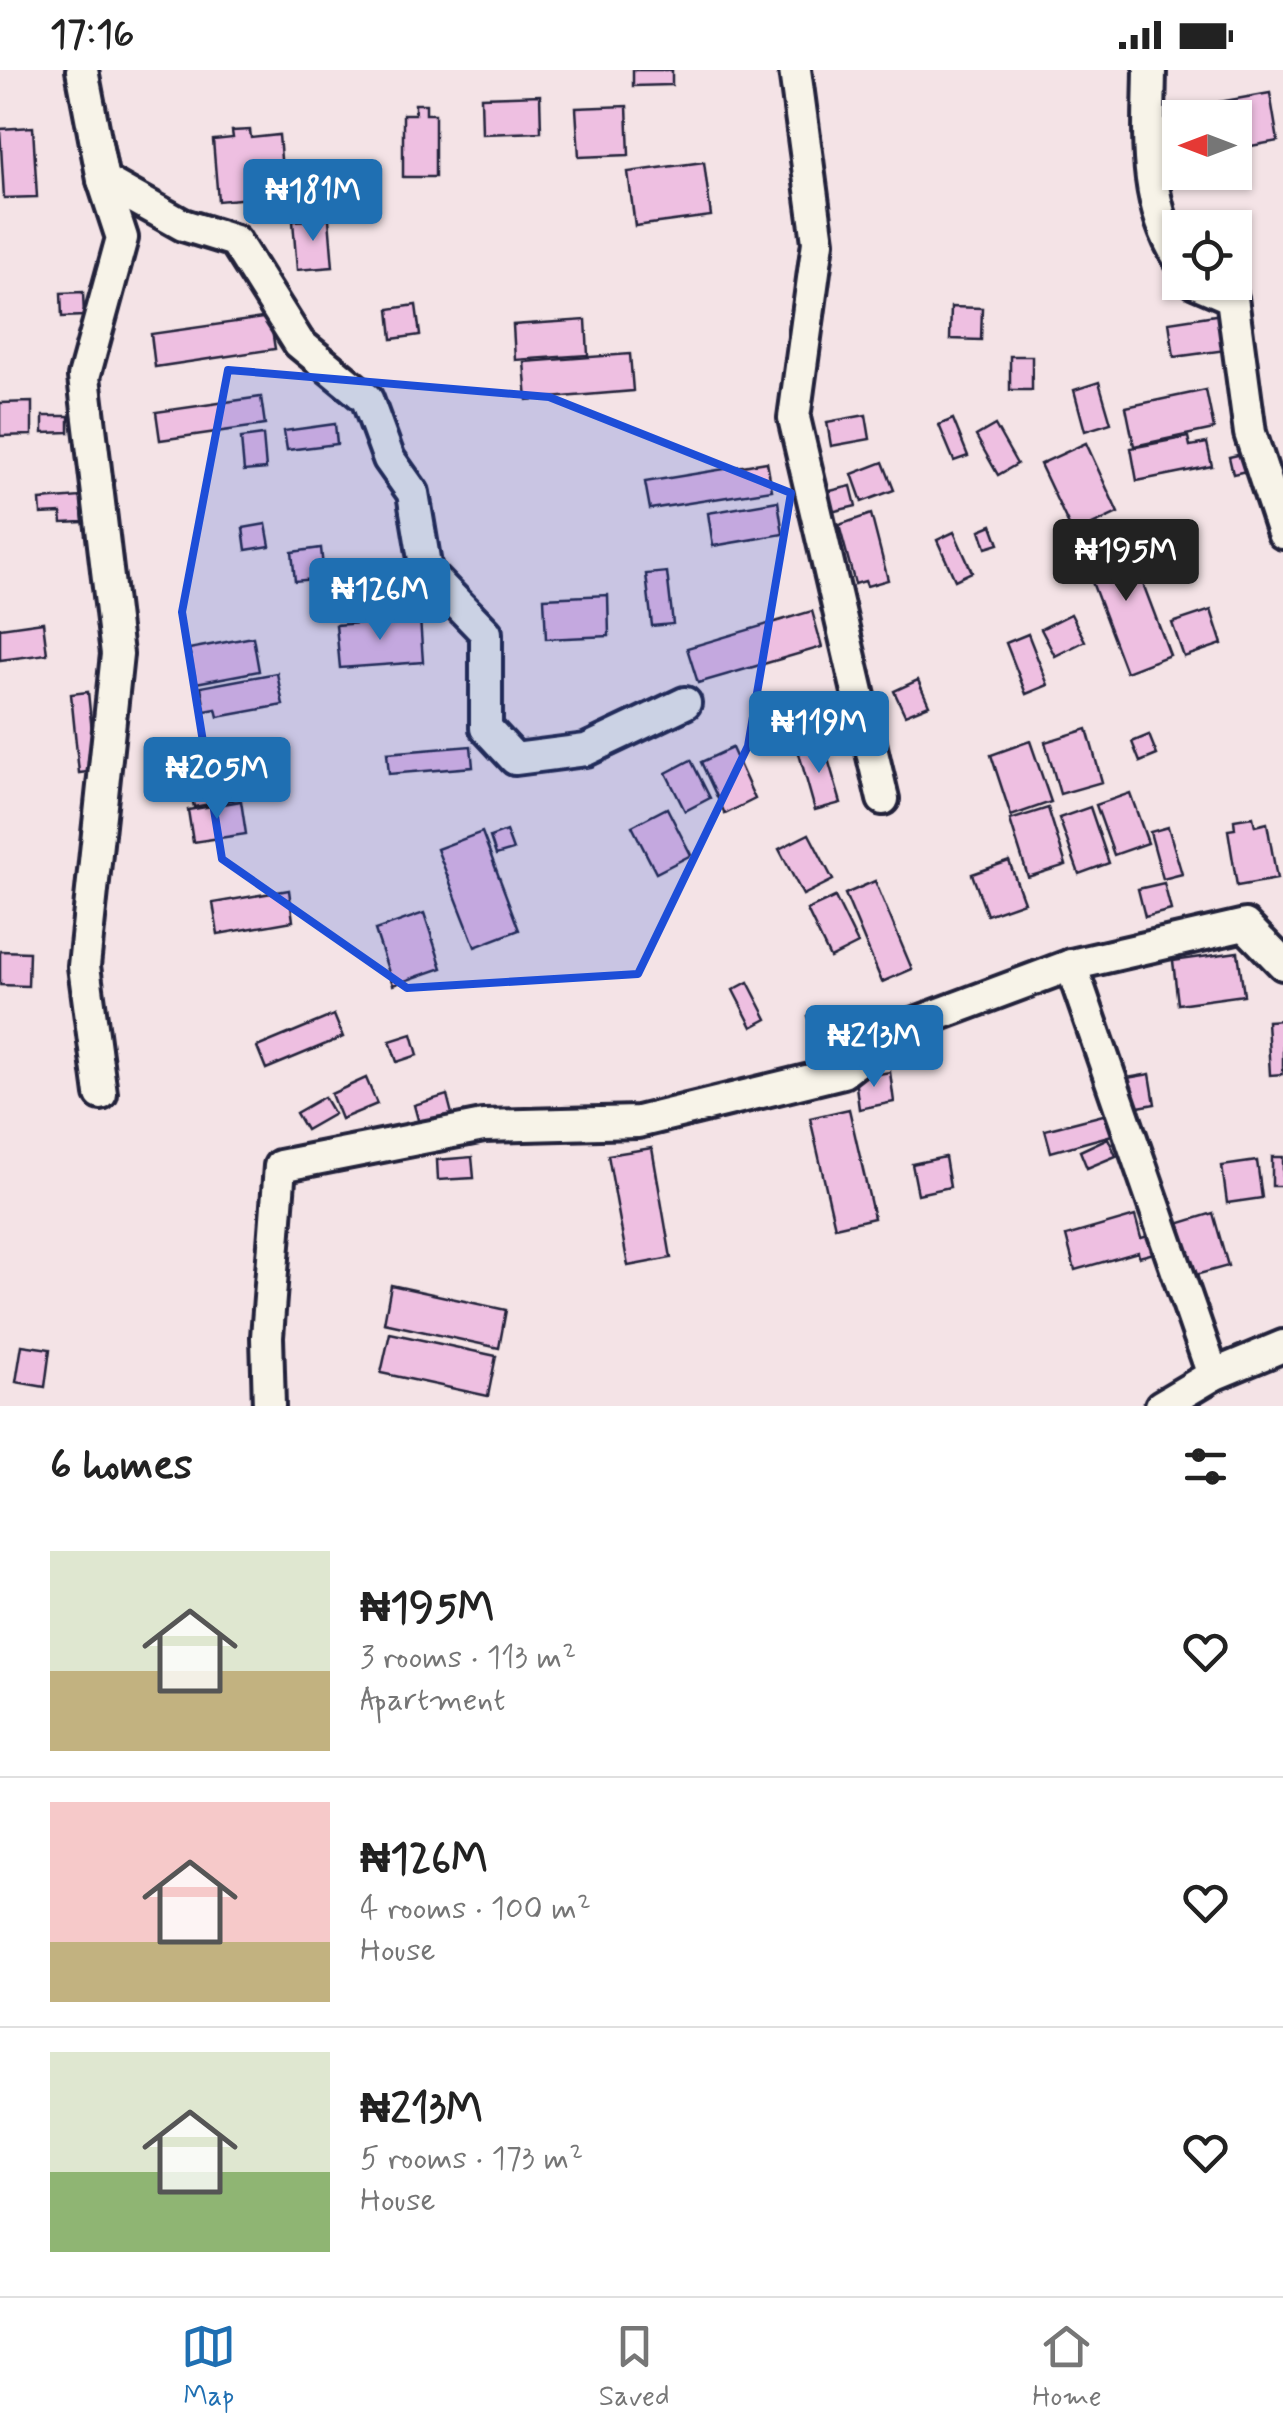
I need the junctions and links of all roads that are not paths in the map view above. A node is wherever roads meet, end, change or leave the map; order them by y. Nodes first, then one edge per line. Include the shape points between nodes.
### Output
1 (82, 70) edge
2 (796, 70) edge
3 (1150, 70) edge
4 (103, 180) junction
5 (1162, 232) edge
6 (1232, 300) edge
7 (1232, 390) dead end
8 (1250, 433) junction
9 (1283, 434) edge
10 (1283, 533) edge
11 (685, 703) dead end
12 (884, 799) dead end
13 (1071, 964) junction
14 (1283, 964) edge
15 (101, 1094) dead end
16 (1283, 1346) edge
17 (1213, 1375) junction
18 (270, 1406) edge
19 (1161, 1406) edge

1 - 4 street
2 - 12 street via 818,242 794,418
3 - 5 street via 1149,166
4 - 11 street via 183,225 235,241 299,342 367,399 389,460 413,494 426,572 486,633 486,728 514,759 586,750
4 - 15 street via 122,238 84,376 116,654 84,966
6 - 8 street
7 - 8 street
8 - 9 street
8 - 10 street
13 - 14 street via 1245,925
13 - 17 street
13 - 18 street via 897,1030 843,1072 638,1122 484,1126 280,1166
16 - 17 street
17 - 19 street

